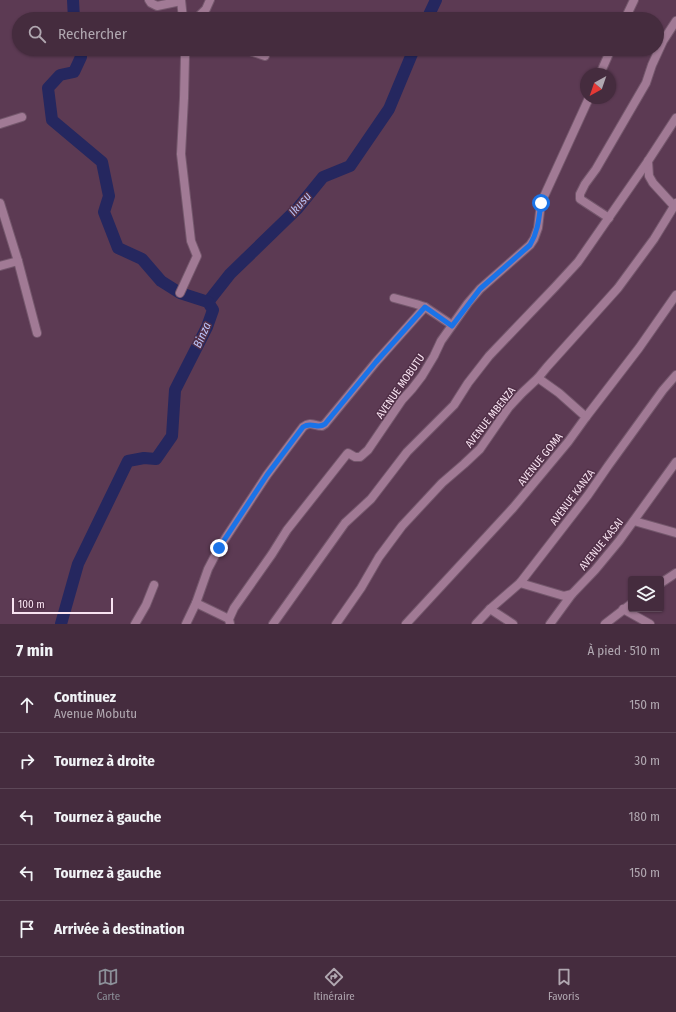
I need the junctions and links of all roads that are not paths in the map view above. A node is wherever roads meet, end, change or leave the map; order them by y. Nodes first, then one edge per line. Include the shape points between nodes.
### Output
1 (149, 0) edge
2 (181, 0) edge
3 (210, 0) edge
4 (634, 0) edge
5 (182, 12) edge
6 (203, 12) edge
7 (628, 12) edge
8 (676, 21) edge
9 (664, 39) edge
10 (185, 56) edge
11 (608, 56) edge
12 (656, 56) edge
13 (603, 68) edge
14 (586, 104) edge
15 (22, 117) dead end
16 (676, 118) edge
17 (0, 124) edge
18 (648, 161) junction
19 (0, 203) edge
20 (675, 205) edge
21 (609, 218) junction
22 (18, 261) junction
23 (0, 266) edge
24 (180, 293) dead end
25 (676, 295) edge
26 (394, 298) dead end
27 (425, 307) junction
28 (452, 326) junction
29 (37, 333) dead end
30 (676, 375) edge
31 (538, 378) junction
32 (586, 417) junction
33 (676, 462) edge
34 (634, 521) junction
35 (676, 533) edge
36 (676, 573) edge
37 (664, 581) edge
38 (520, 583) junction
39 (154, 585) dead end
40 (572, 594) junction
41 (196, 603) junction
42 (628, 606) edge
43 (490, 609) junction
44 (623, 609) junction
45 (230, 621) edge
46 (135, 624) edge
47 (186, 624) edge
48 (273, 624) edge
49 (336, 624) edge
50 (406, 624) edge
51 (476, 624) edge
52 (513, 624) edge
53 (550, 624) edge
54 (605, 624) edge
55 (650, 624) edge

1 - 2 street via 157,6
2 - 5 street
3 - 6 street
4 - 7 street
8 - 9 street
10 - 24 street via 181,154 191,241 197,256
11 - 13 street
12 - 21 street via 646,83 580,194 582,201
14 - 28 street, AVENUE MOBUTU via 541,203 534,239 480,289
15 - 17 street
16 - 18 street
18 - 20 street via 649,176 653,183
18 - 21 street
19 - 22 street
20 - 31 street, AVENUE MBENZA via 618,288
21 - 48 street via 578,262 489,356 454,405 406,452 371,499 345,523
22 - 23 street
22 - 29 street
25 - 32 street, AVENUE GOMA
26 - 27 street
27 - 28 street
27 - 41 street via 325,424 307,424 303,427 267,475 219,548 208,569
28 - 45 street, AVENUE MOBUTU via 422,376 402,400 368,450 360,457 348,453 287,530 234,608
30 - 38 street, AVENUE KANZA
31 - 32 street
31 - 49 street, AVENUE MBENZA via 509,407 480,449 442,483 402,526
32 - 50 street, AVENUE GOMA via 513,508
33 - 34 street, AVENUE KASAI
34 - 35 street
34 - 40 street, AVENUE KASAI
36 - 37 street
38 - 40 street via 564,596
38 - 43 street, AVENUE KANZA
39 - 46 street
40 - 53 street, AVENUE KASAI
41 - 45 street
41 - 47 street
42 - 44 street
43 - 51 street, AVENUE KANZA
43 - 52 street
44 - 54 street
44 - 55 street

